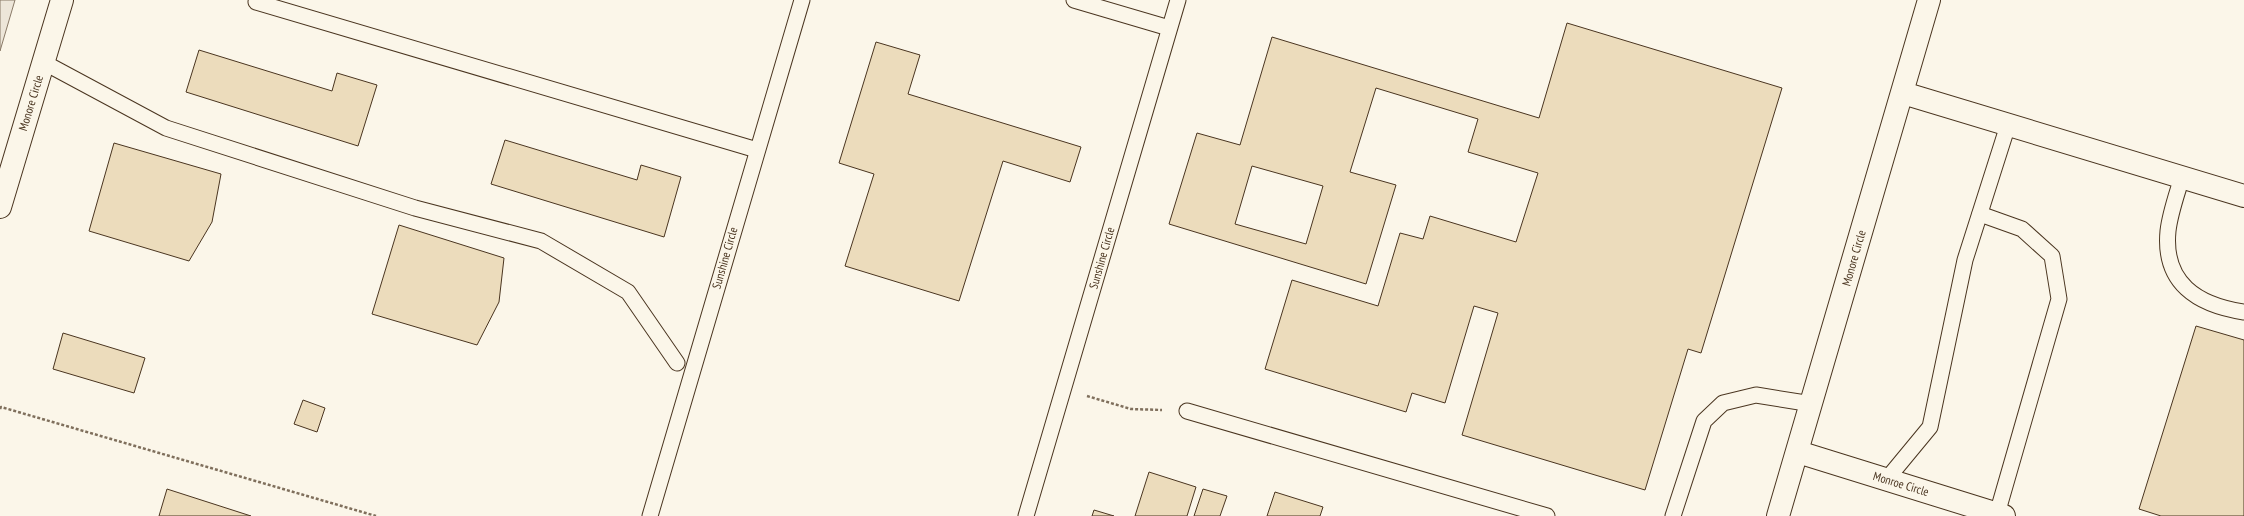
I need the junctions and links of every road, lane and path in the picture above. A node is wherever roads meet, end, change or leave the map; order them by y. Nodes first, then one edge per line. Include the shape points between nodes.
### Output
1 (62, 0) edge
2 (802, 0) edge
3 (1074, 0) edge
4 (1178, 0) edge
5 (1929, 0) edge
6 (254, 1) edge
7 (1169, 28) junction
8 (44, 62) junction
9 (1903, 93) junction
10 (2008, 125) junction
11 (756, 150) junction
12 (2182, 177) junction
13 (2244, 196) edge
14 (0, 207) edge
15 (1980, 214) junction
16 (2244, 312) edge
17 (677, 363) dead end
18 (1064, 390) junction
19 (1812, 404) junction
20 (0, 409) edge
21 (1187, 411) joint
22 (1798, 452) junction
23 (1887, 479) junction
24 (2001, 515) edge
25 (376, 516) edge
26 (650, 516) edge
27 (1026, 516) edge
28 (1548, 516) edge
29 (1673, 516) edge
30 (1778, 516) edge

1 - 8 street, Monore Circle
2 - 11 lane, Sunshine Circle
3 - 7 lane
4 - 7 lane, Sunshine Circle
5 - 9 street, Monore Circle
6 - 11 lane
7 - 18 lane, Sunshine Circle
8 - 14 street, Monore Circle
8 - 17 lane via 166,128 415,208 542,241 628,292
9 - 10 street
9 - 19 street, Monore Circle
10 - 12 street
10 - 15 lane
11 - 26 lane, Sunshine Circle
12 - 13 street
12 - 16 lane via 2168,230 2168,255 2179,281 2202,301
15 - 23 lane via 1966,260 1930,427
15 - 24 lane via 2022,229 2052,256 2059,299
18 - 21 path via 1131,409
18 - 27 lane, Sunshine Circle
19 - 22 street, Monore Circle
19 - 29 lane via 1756,396 1723,403 1704,421
20 - 25 path via 1,407
21 - 28 lane
22 - 23 street, Monroe Circle
22 - 30 street, Monore Circle
23 - 24 street, Monroe Circle

